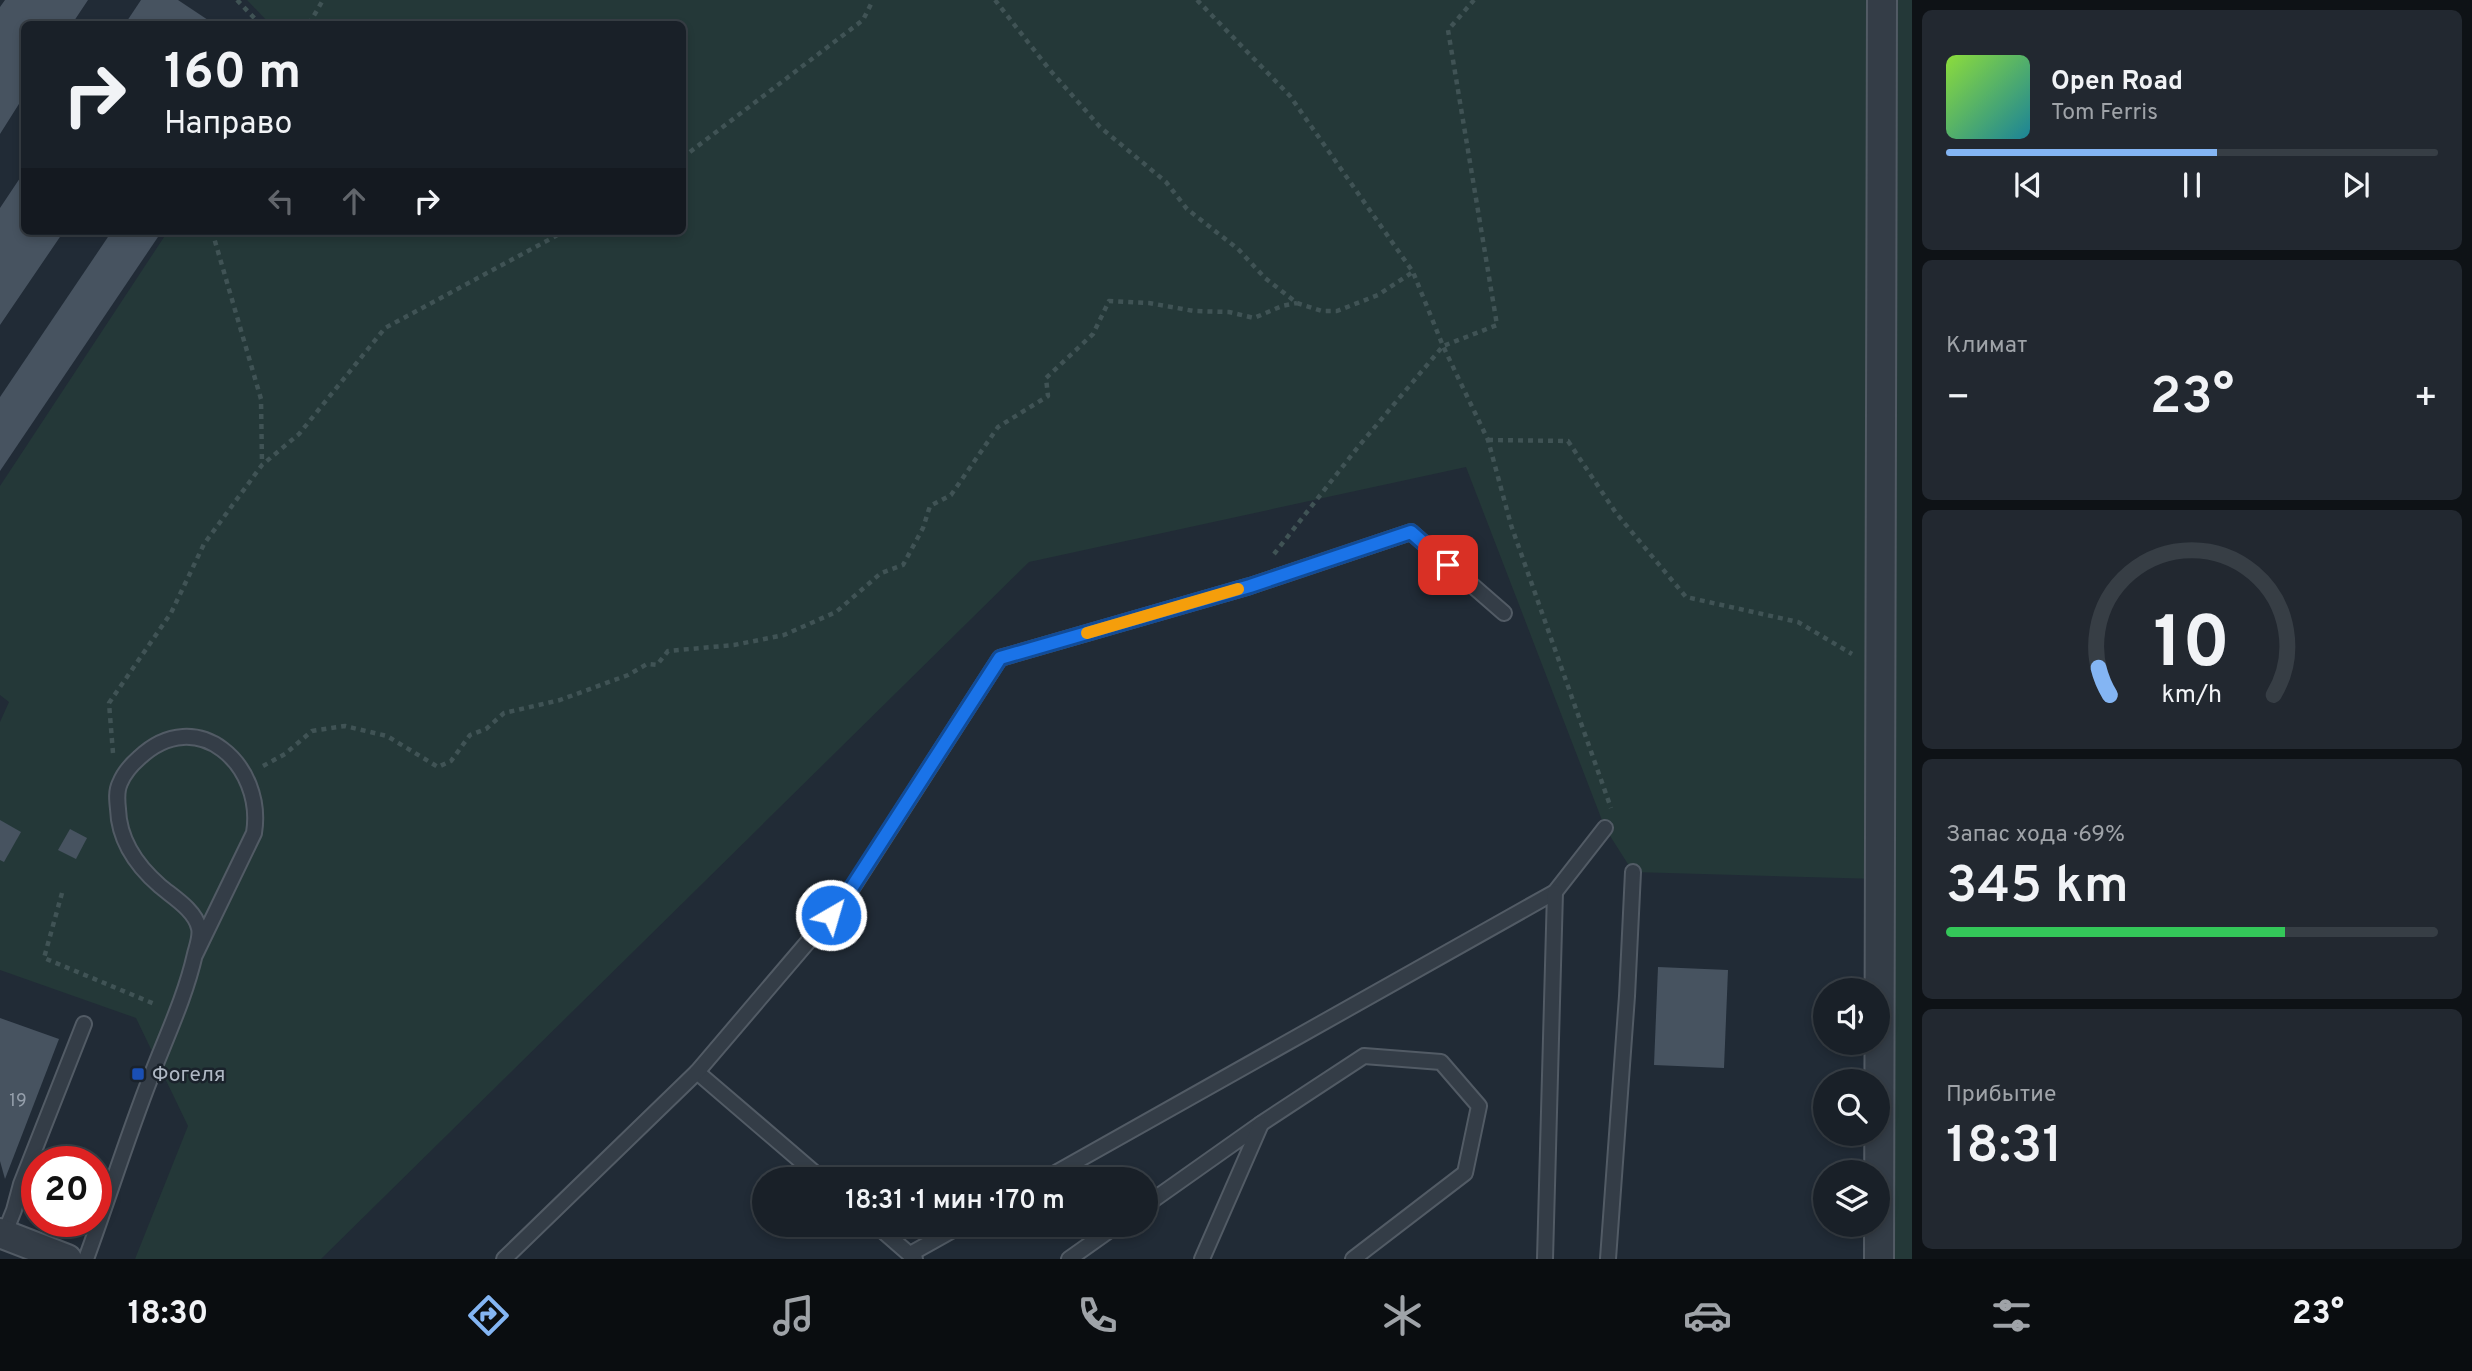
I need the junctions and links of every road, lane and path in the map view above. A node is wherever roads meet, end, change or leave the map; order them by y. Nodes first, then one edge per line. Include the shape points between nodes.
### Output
1 (237, 0) edge
2 (323, 0) edge
3 (873, 0) edge
4 (995, 0) edge
5 (1196, 0) edge
6 (1474, 0) edge
7 (1882, 0) edge
8 (257, 21) edge
9 (311, 21) edge
10 (686, 155) edge
11 (213, 235) edge
12 (558, 235) edge
13 (1413, 272) junction
14 (1297, 303) junction
15 (1443, 346) junction
16 (1488, 440) junction
17 (262, 465) junction
18 (1250, 586) junction
19 (1504, 613) dead end
20 (1880, 670) junction
21 (259, 769) dead end
22 (117, 796) junction
23 (1610, 824) joint
24 (1633, 872) dead end
25 (1555, 892) junction
26 (62, 893) dead end
27 (195, 955) junction
28 (164, 1008) dead end
29 (84, 1024) dead end
30 (697, 1072) junction
31 (1262, 1123) junction
32 (808, 1167) edge
33 (1066, 1167) edge
34 (1158, 1197) edge
35 (2, 1234) edge
36 (890, 1237) edge
37 (943, 1237) edge
38 (1100, 1237) edge
39 (30, 1252) edge
40 (913, 1256) edge
41 (67, 1259) edge
42 (86, 1259) edge
43 (504, 1259) edge
44 (1069, 1259) edge
45 (1202, 1259) edge
46 (1353, 1259) edge
47 (1545, 1259) edge
48 (1608, 1259) edge
49 (1879, 1259) edge

1 - 8 path
2 - 9 path
3 - 10 path via 863,20
4 - 14 path via 1100,127
5 - 13 path via 1290,96
6 - 15 path via 1448,30 1497,325
7 - 20 street
11 - 17 path via 261,399
12 - 17 path via 385,328 299,434
13 - 14 path via 1378,295 1337,311
13 - 15 path
14 - 21 path via 1254,318 1109,301 1093,334 1046,378 1048,396 998,427 951,495 930,506 903,565 881,573 836,612 784,635 668,651 657,665 647,664 561,700 504,713 486,729 470,734 451,761 438,767 387,736 345,726 312,731
15 - 16 path
15 - 18 path via 1357,447
16 - 20 path via 1567,441 1616,513 1686,597 1798,622
16 - 23 path via 1511,525
17 - 22 path via 204,544 171,613 109,703
18 - 19 lane via 1411,532
18 - 30 lane via 1000,658 847,895
20 - 49 street
22 - 27 lane via 118,818 133,856 194,917 200,930
22 - 27 lane via 130,766 148,749 189,737 207,740 223,750 248,781 255,798 254,832
23 - 25 lane
24 - 48 lane
25 - 33 lane
25 - 47 lane
26 - 28 path via 44,958
27 - 42 lane via 187,988
29 - 35 lane
30 - 32 lane
30 - 43 lane
31 - 34 lane
31 - 45 lane
31 - 46 lane via 1364,1056 1441,1062 1479,1106 1465,1172
35 - 39 street
36 - 40 lane
37 - 40 lane
38 - 44 lane
39 - 41 street

